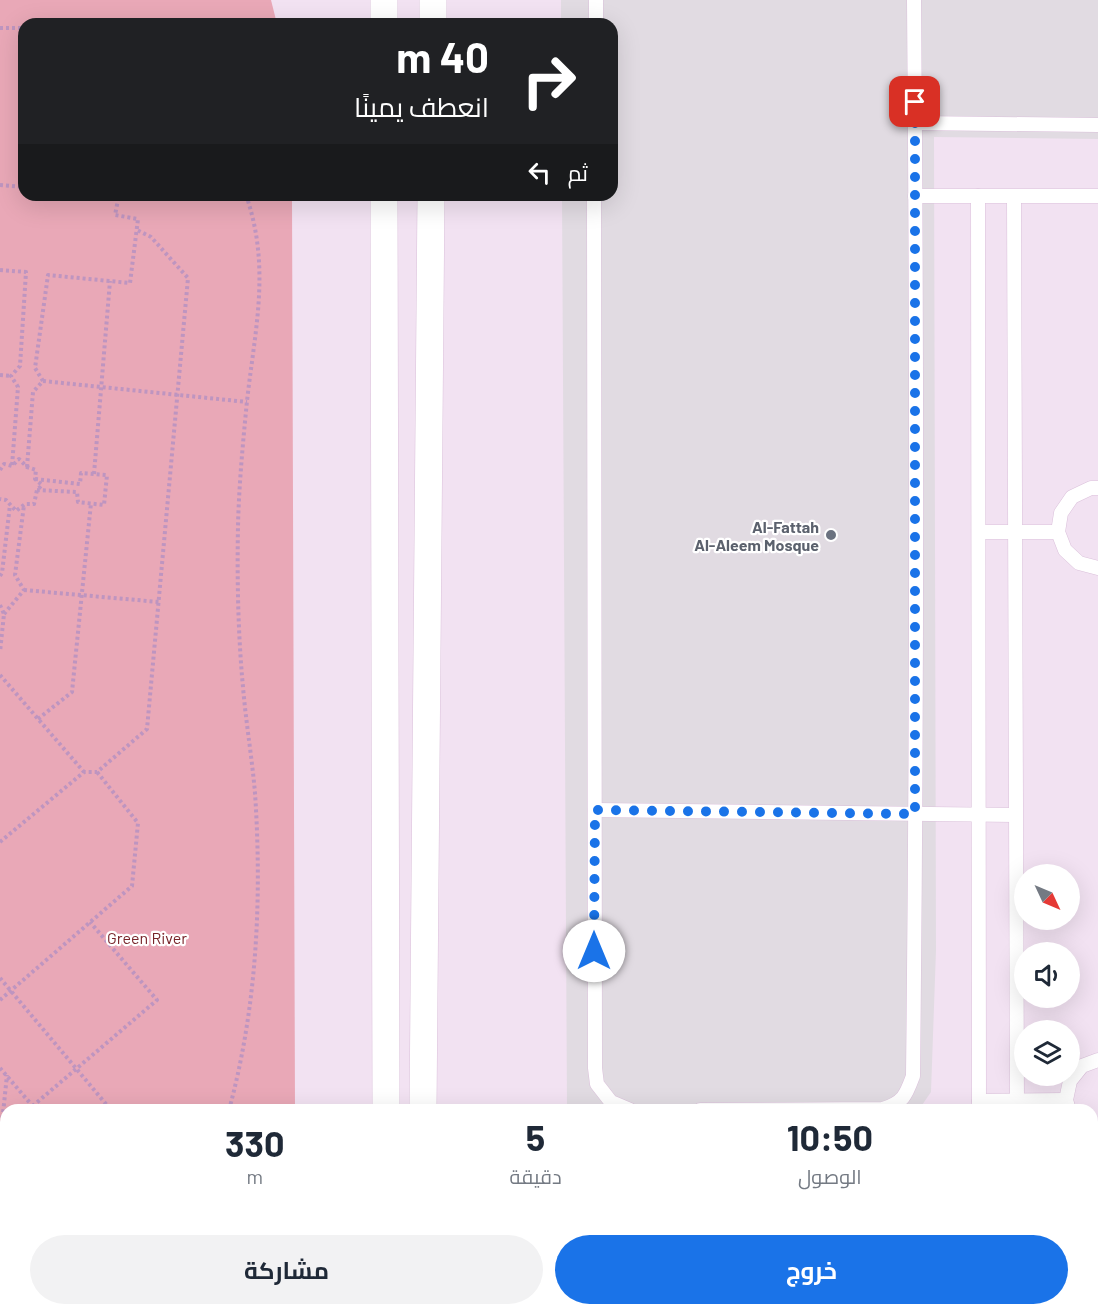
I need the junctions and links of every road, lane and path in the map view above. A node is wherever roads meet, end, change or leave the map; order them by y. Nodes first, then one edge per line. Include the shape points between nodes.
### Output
1 (384, 0) edge
2 (433, 0) edge
3 (596, 0) edge
4 (914, 0) edge
5 (384, 18) edge
6 (433, 18) edge
7 (596, 18) edge
8 (0, 28) edge
9 (18, 28) edge
10 (915, 123) junction
11 (1098, 125) edge
12 (0, 185) edge
13 (18, 186) edge
14 (915, 196) junction
15 (978, 196) junction
16 (1014, 196) junction
17 (1098, 196) edge
18 (118, 201) edge
19 (248, 201) edge
20 (384, 201) edge
21 (431, 201) edge
22 (594, 201) edge
23 (137, 230) junction
24 (0, 270) edge
25 (110, 281) junction
26 (0, 375) edge
27 (11, 376) junction
28 (43, 381) junction
29 (101, 387) junction
30 (177, 394) junction
31 (247, 402) junction
32 (12, 466) junction
33 (27, 467) junction
34 (0, 470) edge
35 (94, 474) junction
36 (35, 479) junction
37 (1098, 488) edge
38 (37, 490) junction
39 (0, 499) edge
40 (91, 503) junction
41 (25, 504) junction
42 (10, 505) junction
43 (979, 532) junction
44 (1015, 532) junction
45 (1058, 532) junction
46 (1098, 568) edge
47 (0, 576) edge
48 (24, 590) junction
49 (81, 595) junction
50 (159, 602) junction
51 (0, 605) edge
52 (4, 614) junction
53 (0, 652) edge
54 (0, 675) edge
55 (38, 719) junction
56 (84, 772) junction
57 (96, 772) junction
58 (595, 810) junction
59 (915, 814) junction
60 (979, 814) junction
61 (1015, 815) junction
62 (0, 842) edge
63 (90, 922) junction
64 (0, 978) edge
65 (11, 990) junction
66 (0, 1000) edge
67 (1098, 1060) edge
68 (0, 1068) edge
69 (76, 1068) junction
70 (7, 1075) junction
71 (4, 1104) edge
72 (31, 1104) edge
73 (38, 1104) edge
74 (106, 1104) edge
75 (230, 1104) edge
76 (386, 1104) edge
77 (423, 1104) edge
78 (616, 1104) edge
79 (897, 1104) edge
80 (979, 1104) edge
81 (1017, 1104) edge
82 (1067, 1104) edge
83 (0, 1135) edge
84 (0, 1142) edge

1 - 5 street
2 - 6 street
3 - 7 lane
4 - 10 lane
8 - 9 path
10 - 11 lane
10 - 14 lane
12 - 13 path
14 - 15 lane
14 - 59 lane
15 - 16 lane
15 - 43 lane
16 - 17 lane
16 - 44 lane
18 - 23 path via 115,215 138,219
19 - 31 path via 255,226 260,277
20 - 76 street
21 - 77 street
22 - 58 lane
23 - 25 path via 130,283
23 - 30 path via 151,237 188,278
24 - 27 path via 26,272 20,366
25 - 28 path via 48,275 35,368
25 - 29 path
26 - 27 path
27 - 32 path via 18,387
28 - 29 path
28 - 33 path via 33,392
29 - 30 path
29 - 35 path
30 - 31 path
30 - 50 path
31 - 75 path via 240,483 239,633 255,793 258,893 252,988
32 - 33 path via 19,459
32 - 34 path via 4,464
33 - 36 path via 36,470
35 - 36 path via 81,473 80,484
35 - 40 path via 107,475 104,505
36 - 38 path via 42,485
37 - 45 lane via 1072,497 1061,513
38 - 40 path via 77,492 78,502
38 - 41 path via 34,504
39 - 42 path
40 - 49 path
41 - 42 path via 16,511
41 - 48 path via 15,575
42 - 47 path
43 - 44 lane
43 - 60 lane
44 - 45 lane
44 - 61 lane
45 - 46 lane via 1065,550 1079,563
48 - 49 path
48 - 52 path
49 - 50 path
49 - 55 path via 72,692
50 - 57 path via 147,729
51 - 52 path
52 - 53 path
54 - 55 path
55 - 56 path
56 - 57 path
56 - 62 path
57 - 63 path via 138,823 132,886
58 - 59 lane
58 - 78 lane via 594,1068 597,1084
59 - 60 lane
59 - 79 lane via 913,1076 907,1093
60 - 61 lane
60 - 80 lane
61 - 81 lane
63 - 65 path
63 - 69 path via 157,1000
64 - 65 path
65 - 66 path
65 - 69 path
67 - 82 lane via 1082,1066 1070,1081
68 - 70 path
69 - 73 path
69 - 74 path
70 - 71 path
70 - 72 path
83 - 84 path

